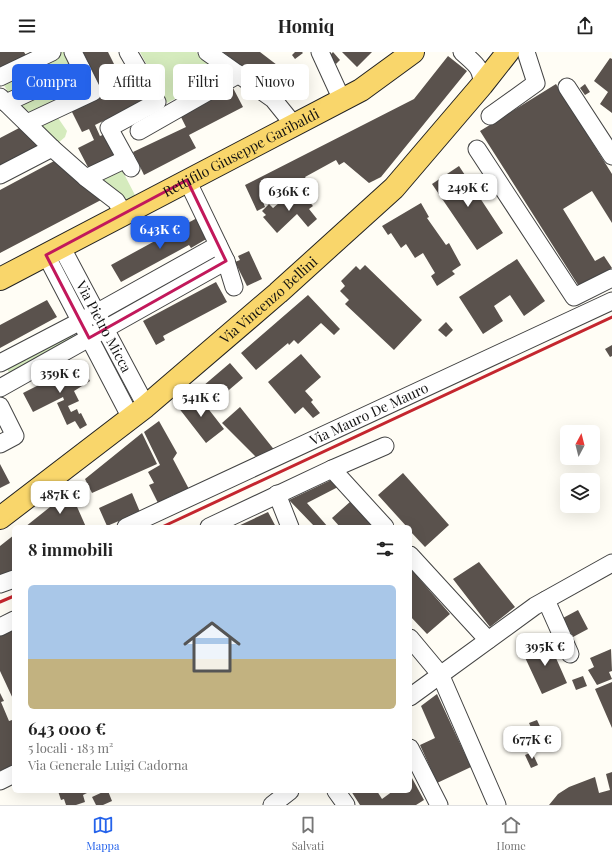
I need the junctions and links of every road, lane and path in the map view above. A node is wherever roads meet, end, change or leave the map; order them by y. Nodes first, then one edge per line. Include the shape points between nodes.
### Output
1 (52, 52) edge
2 (74, 52) edge
3 (128, 52) edge
4 (207, 52) edge
5 (320, 52) edge
6 (414, 52) edge
7 (462, 52) edge
8 (508, 52) edge
9 (526, 52) edge
10 (79, 64) edge
11 (239, 74) junction
12 (0, 77) edge
13 (482, 86) junction
14 (567, 87) dead end
15 (3, 100) edge
16 (76, 100) edge
17 (342, 100) junction
18 (490, 116) dead end
19 (27, 124) junction
20 (294, 125) junction
21 (138, 131) dead end
22 (52, 148) junction
23 (477, 149) dead end
24 (612, 156) edge
25 (0, 175) edge
26 (86, 178) junction
27 (187, 180) junction
28 (124, 214) junction
29 (218, 245) junction
30 (54, 251) junction
31 (226, 261) junction
32 (612, 278) edge
33 (0, 279) edge
34 (234, 287) dead end
35 (612, 301) edge
36 (96, 313) junction
37 (80, 320) junction
38 (105, 330) junction
39 (89, 338) junction
40 (0, 362) edge
41 (0, 388) edge
42 (0, 406) edge
43 (139, 412) junction
44 (7, 440) edge
45 (385, 446) dead end
46 (332, 469) junction
47 (277, 494) junction
48 (0, 518) edge
49 (130, 525) edge
50 (213, 525) edge
51 (289, 525) edge
52 (383, 525) edge
53 (412, 557) edge
54 (612, 563) edge
55 (12, 580) edge
56 (0, 584) edge
57 (546, 600) junction
58 (12, 621) edge
59 (0, 626) edge
60 (412, 640) edge
61 (488, 640) junction
62 (570, 654) dead end
63 (440, 674) junction
64 (412, 695) edge
65 (412, 752) edge
66 (12, 775) edge
67 (0, 781) edge
68 (287, 793) edge
69 (337, 793) edge
70 (495, 804) edge
71 (272, 805) edge
72 (346, 805) edge
73 (439, 805) edge

1 - 12 street
2 - 10 street
3 - 26 street via 157,102 109,128 128,163
4 - 11 street
5 - 17 street
6 - 17 main road, Rettifilo Giuseppe Garibaldi via 362,90
7 - 13 street via 478,66 482,74
8 - 13 main road, Via Vincenzo Bellini
9 - 18 street via 536,83
11 - 20 street via 273,100
11 - 21 street
13 - 43 main road, Via Vincenzo Bellini via 394,188 278,293
14 - 24 street
15 - 19 street
16 - 19 street
17 - 20 main road, Rettifilo Giuseppe Garibaldi
19 - 22 street
20 - 27 main road, Rettifilo Giuseppe Garibaldi
22 - 25 street
22 - 26 street
23 - 32 street via 574,297
26 - 28 street via 116,201
27 - 28 main road, Rettifilo Giuseppe Garibaldi
27 - 29 street
28 - 30 main road, Rettifilo Giuseppe Garibaldi
29 - 31 street
29 - 36 street
30 - 33 main road, Rettifilo Giuseppe Garibaldi
30 - 36 street, Via Pietro Micca
30 - 37 street
31 - 34 street
31 - 38 street
35 - 49 street, Via Mauro De Mauro
36 - 37 street
36 - 38 street, Via Pietro Micca
37 - 39 street
37 - 40 street
38 - 39 street
38 - 43 street, Via Pietro Micca
39 - 41 street
39 - 43 street
42 - 44 street
43 - 48 main road, Via Vincenzo Bellini
45 - 46 street
46 - 47 street
46 - 52 street
47 - 50 street
47 - 51 street
53 - 61 street
54 - 57 street
55 - 56 street
57 - 61 street
57 - 62 street
58 - 59 street
60 - 63 street
61 - 63 street
63 - 64 street
63 - 70 street
65 - 73 street
66 - 67 street
68 - 71 street
69 - 72 street

